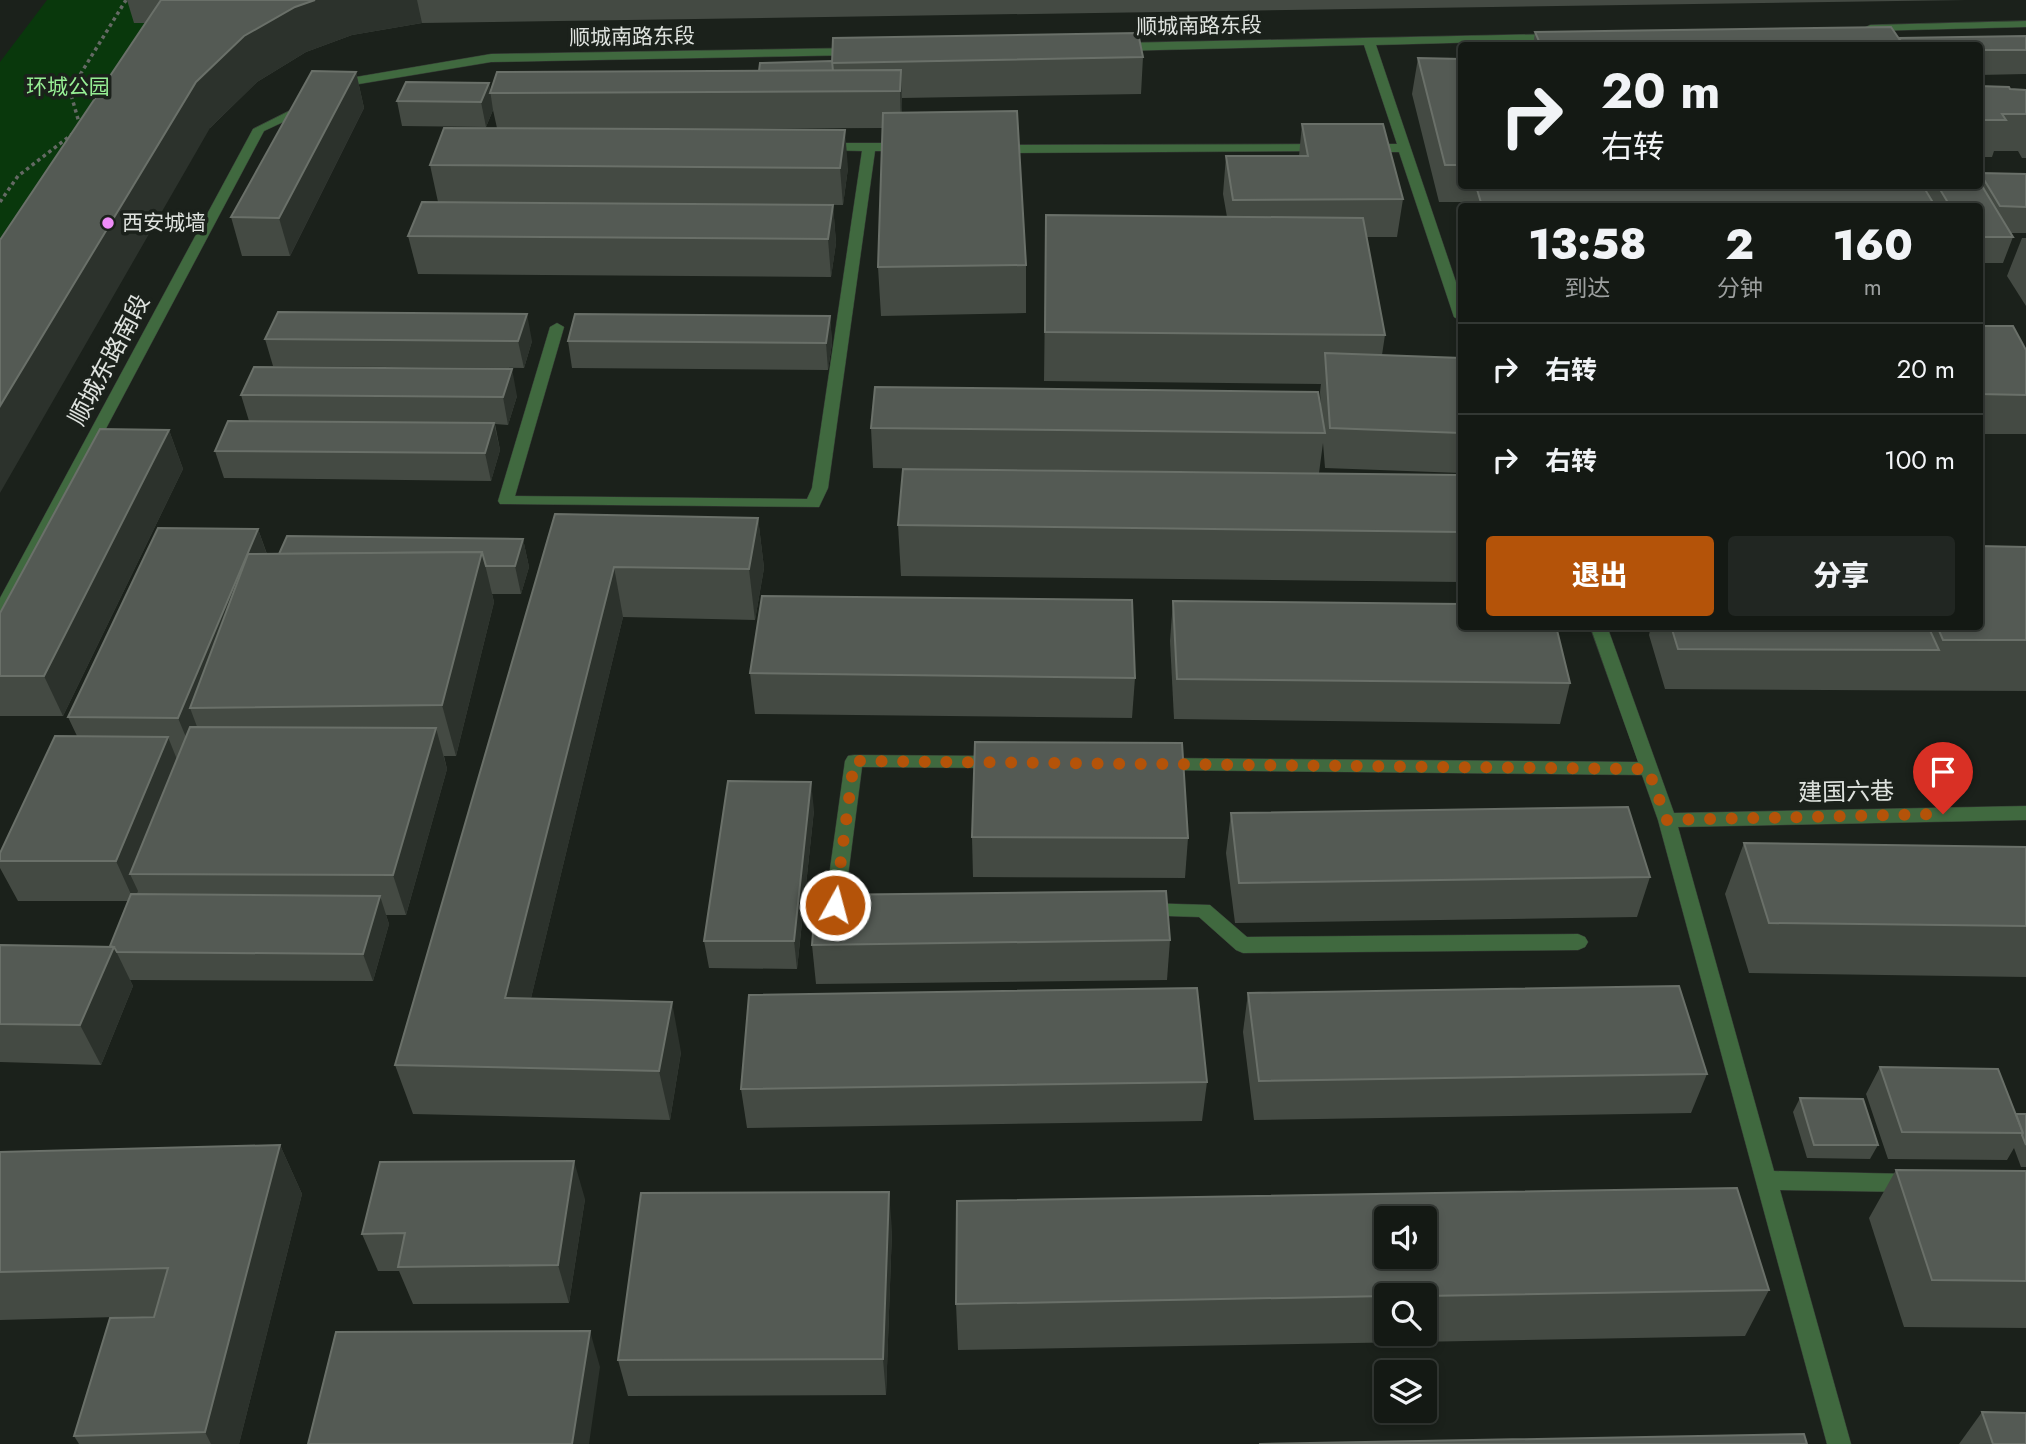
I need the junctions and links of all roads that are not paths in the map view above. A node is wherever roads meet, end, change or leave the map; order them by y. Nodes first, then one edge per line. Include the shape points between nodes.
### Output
1 (2026, 24) edge
2 (1859, 29) edge
3 (1567, 38) edge
4 (1369, 43) junction
5 (1104, 47) edge
6 (867, 52) edge
7 (332, 93) edge
8 (320, 99) edge
9 (813, 147) edge
10 (869, 147) junction
11 (925, 148) edge
12 (1404, 148) junction
13 (981, 149) edge
14 (1458, 308) edge
15 (557, 327) dead end
16 (0, 613) edge
17 (1599, 630) edge
18 (1021, 762) edge
19 (1147, 764) edge
20 (1648, 769) junction
21 (2026, 813) edge
22 (1667, 820) junction
23 (862, 906) edge
24 (1121, 909) edge
25 (1578, 942) dead end
26 (1767, 1180) junction
27 (1931, 1183) edge
28 (1839, 1444) edge

1 - 2 street
3 - 4 street, 顺城南路东段
4 - 5 street, 顺城南路东段
4 - 12 street
6 - 7 street, 顺城南路东段 via 491,58 356,81
8 - 16 street, 顺城东路南段 via 259,129
9 - 10 street
10 - 11 street
10 - 15 street via 820,488 813,504 506,501
12 - 13 street
12 - 14 street
17 - 20 street
18 - 23 street via 854,761 835,905
19 - 20 street
20 - 22 street
21 - 22 street, 建国六巷
22 - 26 street
24 - 25 street via 1203,910 1242,945
26 - 27 street
26 - 28 street

